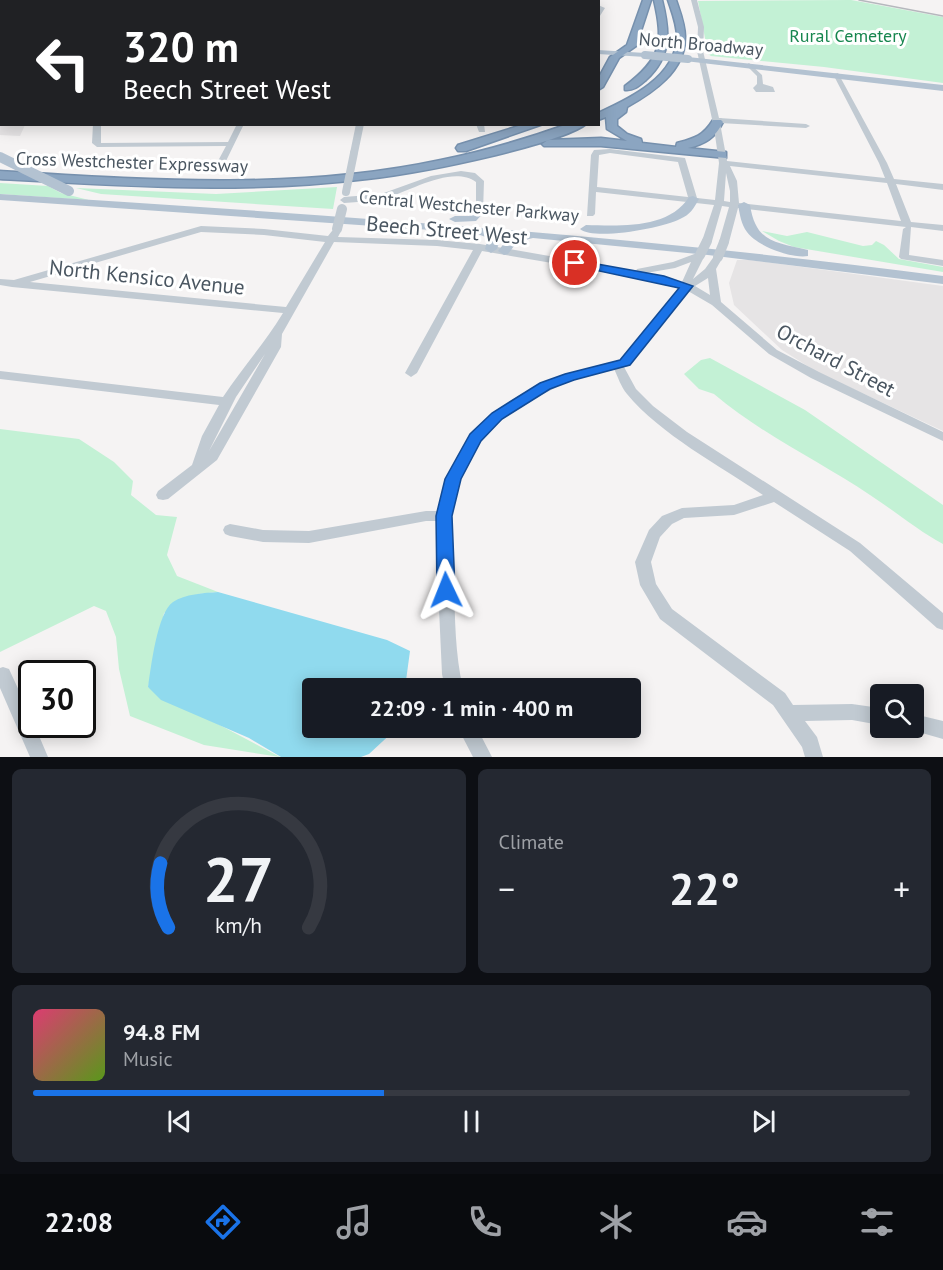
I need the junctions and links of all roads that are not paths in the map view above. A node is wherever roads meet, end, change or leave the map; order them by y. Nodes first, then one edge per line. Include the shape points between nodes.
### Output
1 (647, 0) edge
2 (658, 0) edge
3 (672, 0) edge
4 (693, 0) edge
5 (600, 52) edge
6 (622, 53) junction
7 (704, 61) junction
8 (752, 68) junction
9 (836, 74) junction
10 (600, 84) edge
11 (760, 85) dead end
12 (943, 88) edge
13 (617, 100) junction
14 (600, 104) edge
15 (600, 115) edge
16 (717, 121) junction
17 (97, 126) edge
18 (240, 126) edge
19 (360, 126) edge
20 (532, 126) edge
21 (547, 126) edge
22 (575, 126) edge
23 (806, 126) dead end
24 (231, 144) junction
25 (657, 145) junction
26 (444, 153) junction
27 (488, 153) junction
28 (722, 156) junction
29 (0, 157) edge
30 (222, 161) dead end
31 (0, 166) edge
32 (0, 175) edge
33 (0, 180) edge
34 (891, 181) junction
35 (105, 182) junction
36 (943, 187) edge
37 (592, 189) junction
38 (0, 197) edge
39 (693, 199) junction
40 (344, 200) junction
41 (720, 202) junction
42 (739, 205) junction
43 (480, 210) junction
44 (590, 214) dead end
45 (402, 220) junction
46 (521, 227) junction
47 (907, 227) junction
48 (943, 228) edge
49 (560, 233) junction
50 (334, 234) junction
51 (485, 248) junction
52 (504, 251) junction
53 (700, 255) junction
54 (943, 263) edge
55 (866, 264) junction
56 (712, 270) junction
57 (626, 272) junction
58 (943, 274) edge
59 (943, 280) edge
60 (0, 282) edge
61 (12, 284) junction
62 (687, 286) junction
63 (716, 303) junction
64 (291, 311) junction
65 (276, 334) junction
66 (618, 366) junction
67 (411, 373) dead end
68 (0, 375) edge
69 (228, 402) junction
70 (943, 437) edge
71 (199, 466) junction
72 (163, 495) dead end
73 (775, 496) junction
74 (444, 516) junction
75 (230, 530) dead end
76 (943, 623) edge
77 (3, 675) dead end
78 (452, 678) edge
79 (791, 713) junction
80 (870, 715) edge
81 (924, 725) edge
82 (943, 730) edge
83 (473, 738) edge
84 (39, 757) edge
85 (483, 757) edge
86 (814, 757) edge

1 - 6 highway via 631,46
2 - 13 highway via 666,36 663,52 649,71
3 - 13 highway via 681,34 676,56 657,81
4 - 7 street
5 - 6 main road, North Broadway
6 - 7 main road, North Broadway, bridge
6 - 10 highway via 615,57
7 - 8 main road, North Broadway
7 - 16 street
8 - 9 main road, North Broadway via 767,66
8 - 11 street via 760,76
9 - 12 main road, North Broadway
9 - 34 street
13 - 14 highway
13 - 15 highway
13 - 25 highway via 622,110 610,121 614,130
16 - 23 street
16 - 25 highway via 710,136 702,141
16 - 28 street
17 - 24 street via 96,143 100,145
18 - 24 street
19 - 40 street, bridge
20 - 26 highway
21 - 26 highway, Cross Westchester Expressway
22 - 27 highway, Cross Westchester Expressway
24 - 30 street
25 - 28 highway
26 - 31 highway, Cross Westchester Expressway via 345,168 240,176
27 - 28 highway via 583,141
27 - 35 highway, Cross Westchester Expressway via 398,171 297,182
28 - 34 street
28 - 41 street
28 - 42 street
29 - 45 main road, Central Westchester Parkway, bridge via 69,191 105,198
32 - 35 highway, Cross Westchester Expressway
33 - 35 highway
34 - 36 street
34 - 47 street
37 - 39 street
37 - 39 street via 595,155 610,151 682,160
37 - 44 street
38 - 45 main road, Central Westchester Parkway
39 - 41 street
39 - 49 main road via 678,215 644,227
40 - 43 street via 386,195 433,178 468,175 480,181
40 - 50 street, bridge
41 - 42 street
41 - 53 street, bridge
42 - 47 street
42 - 55 main road via 752,230 771,244
42 - 56 street, bridge
43 - 45 main road via 469,219
43 - 46 main road via 488,220
45 - 46 main road, Central Westchester Parkway
45 - 49 main road, Central Westchester Parkway
45 - 51 main road via 486,233 494,240
46 - 49 main road, Central Westchester Parkway
47 - 48 street
47 - 54 street via 904,257
49 - 52 main road via 513,239
49 - 55 main road, Central Westchester Parkway
49 - 59 main road, Central Westchester Parkway
50 - 51 street, Beech Street West
50 - 61 street, Beech Street West via 201,230
50 - 64 street
51 - 52 street, Beech Street West
51 - 67 street
52 - 57 street, Beech Street West
53 - 57 street via 675,265
53 - 62 street
55 - 58 main road, Central Westchester Parkway
56 - 62 street
56 - 63 street
57 - 62 street, Beech Street West
60 - 61 street, North Kensico Avenue
61 - 64 street, North Kensico Avenue
62 - 63 street, Orchard Street
62 - 66 street via 630,358
63 - 70 street, Orchard Street via 773,352
64 - 65 street
65 - 69 street via 263,347
65 - 71 street via 275,347 212,457
66 - 73 street via 631,391 649,409
66 - 74 street via 545,386 497,416 475,438 465,455 453,479
68 - 69 street
69 - 71 street via 199,454
71 - 72 street
73 - 76 street via 855,547
73 - 79 street via 734,510 682,513 667,520 654,534 643,562 648,585 666,614
74 - 75 street via 309,537 263,536
74 - 78 street
77 - 84 street
79 - 80 street
79 - 86 street
81 - 82 street
83 - 85 street

